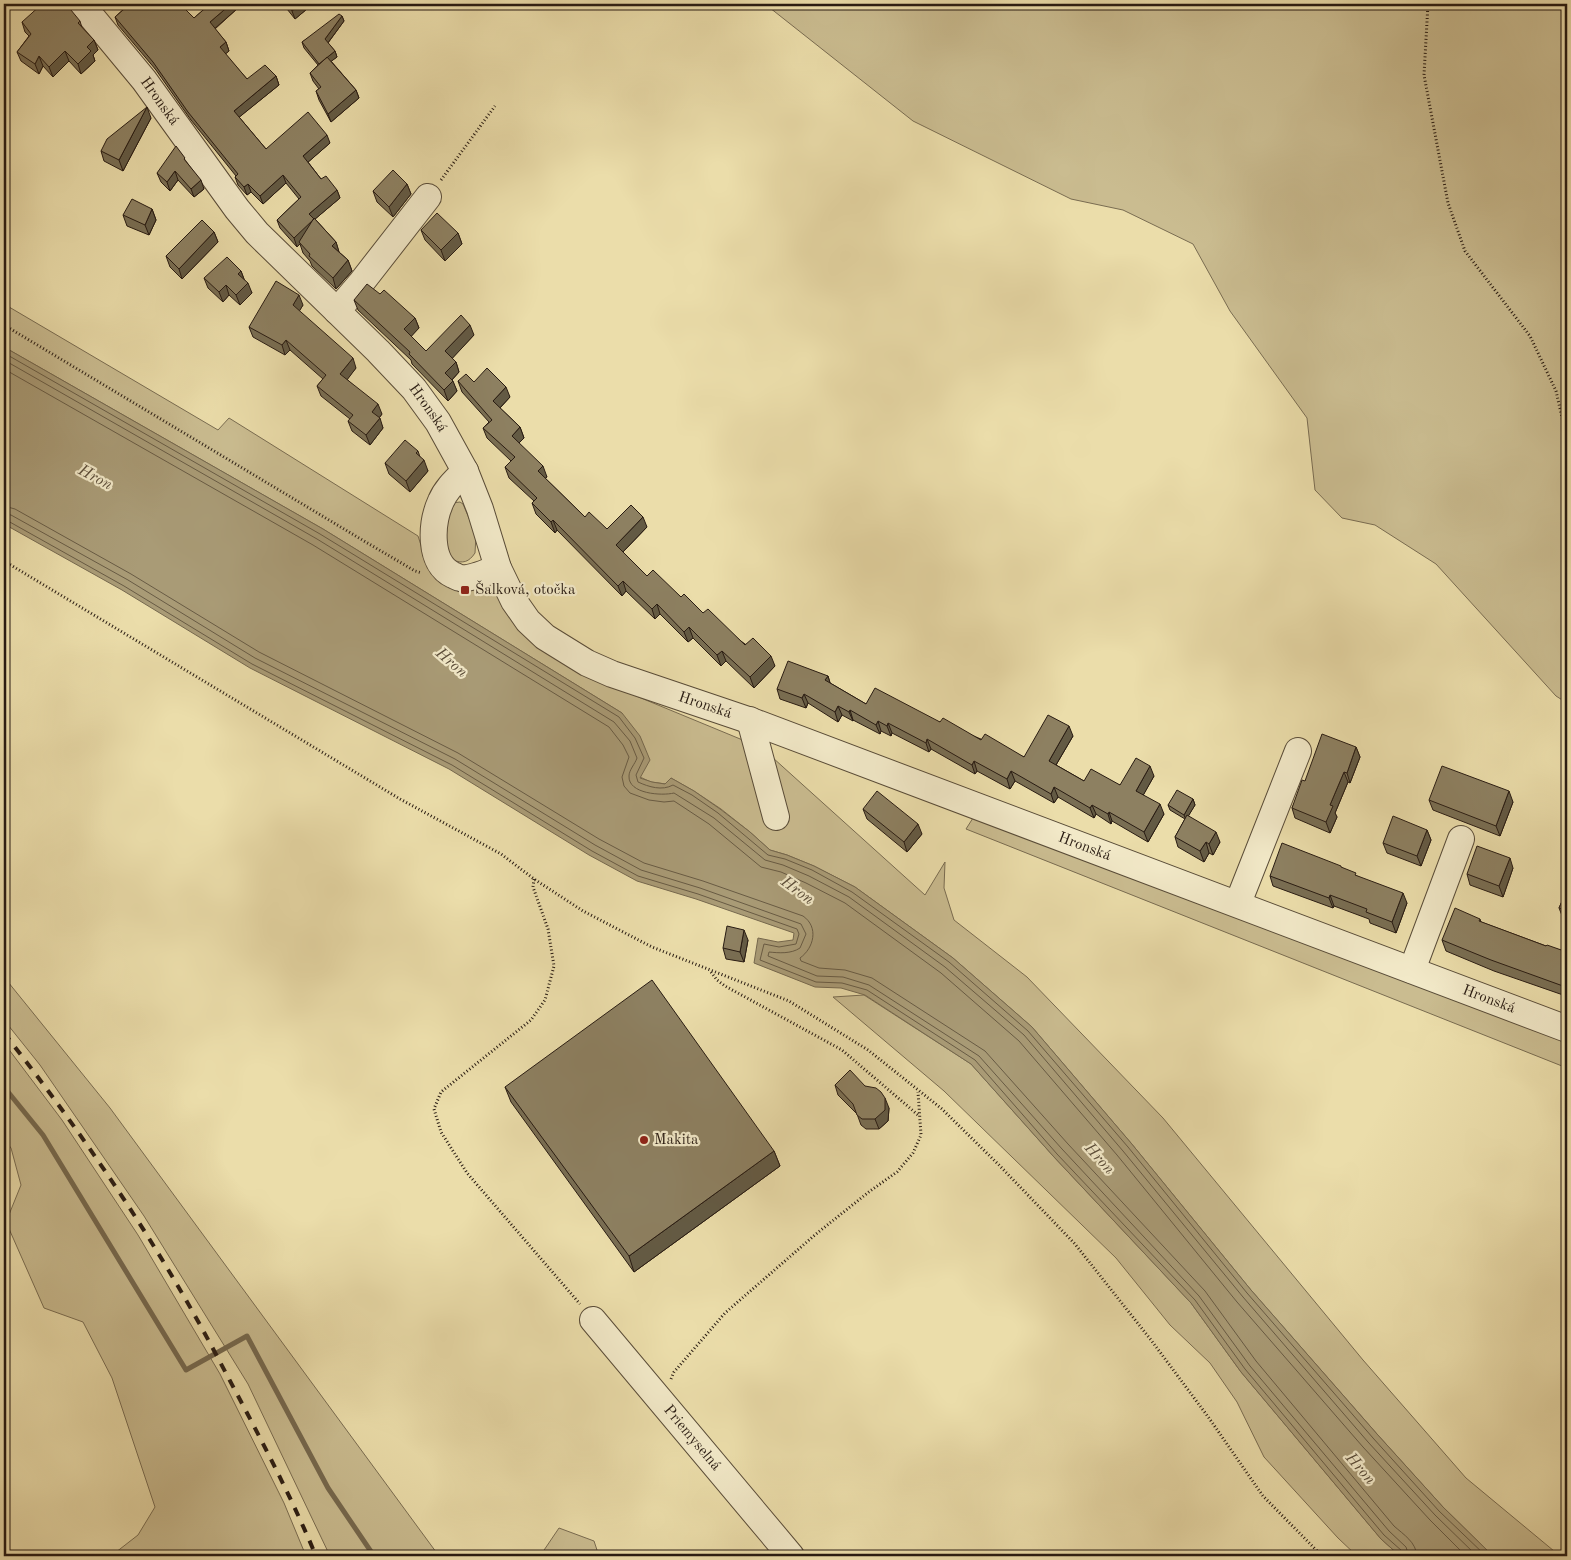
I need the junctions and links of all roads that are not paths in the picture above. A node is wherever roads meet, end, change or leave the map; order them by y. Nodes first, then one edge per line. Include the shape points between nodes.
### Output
1 (80, 4) edge
2 (428, 197) road end
3 (337, 310) junction
4 (465, 471) junction
5 (498, 568) junction
6 (750, 720) junction
7 (1298, 751) dead end
8 (776, 817) dead end
9 (1461, 839) dead end
10 (1238, 904) junction
11 (1412, 970) junction
12 (1567, 1029) edge
13 (593, 1320) road end
14 (791, 1556) edge

1 - 3 street, Hronská via 144,80 257,233
2 - 3 street
3 - 4 street, Hronská via 414,389 438,422
4 - 5 street, Hronská
4 - 5 street via 441,501 435,520 435,551 448,573 460,578
5 - 6 street, Hronská via 528,621 564,650 612,674
6 - 8 street
6 - 10 street, Hronská
7 - 10 street
9 - 11 street
10 - 11 street, Hronská
11 - 12 street, Hronská
13 - 14 street, Priemyselná

